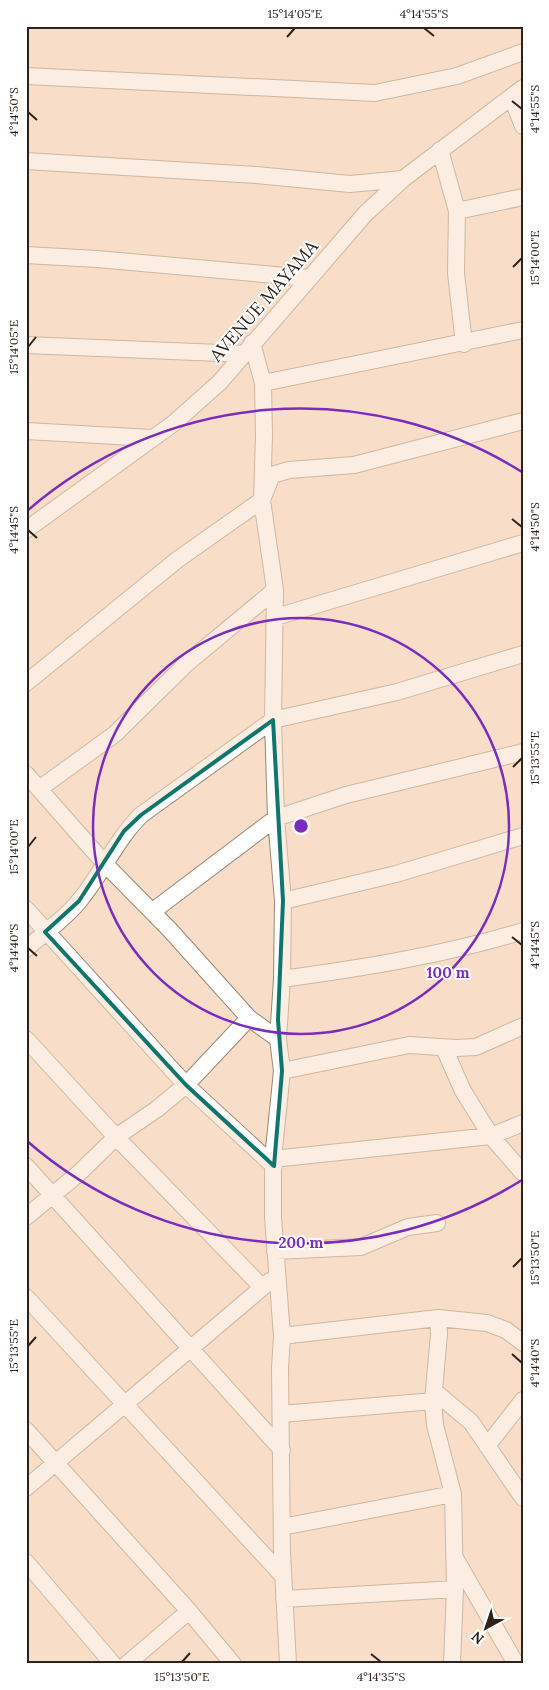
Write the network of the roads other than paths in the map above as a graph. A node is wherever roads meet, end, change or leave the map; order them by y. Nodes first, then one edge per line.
1 (523, 52) edge
2 (26, 76) edge
3 (517, 93) edge
4 (523, 126) edge
5 (440, 150) junction
6 (26, 161) edge
7 (403, 179) junction
8 (523, 197) edge
9 (457, 212) junction
10 (26, 255) edge
11 (308, 278) junction
12 (523, 330) edge
13 (464, 344) junction
14 (26, 345) edge
15 (248, 348) junction
16 (262, 383) junction
17 (523, 421) edge
18 (26, 431) edge
19 (152, 438) junction
20 (262, 500) junction
21 (28, 527) edge
22 (523, 543) edge
23 (275, 590) junction
24 (276, 617) junction
25 (523, 654) edge
26 (26, 683) edge
27 (274, 720) junction
28 (523, 752) edge
29 (26, 774) edge
30 (39, 789) junction
31 (276, 818) junction
32 (523, 836) edge
33 (106, 865) junction
34 (283, 901) junction
35 (26, 909) edge
36 (153, 911) junction
37 (523, 931) edge
38 (45, 932) junction
39 (26, 949) edge
40 (282, 979) junction
41 (249, 1018) junction
42 (523, 1026) edge
43 (26, 1039) edge
44 (278, 1040) junction
45 (444, 1048) junction
46 (282, 1070) junction
47 (186, 1085) junction
48 (523, 1123) edge
49 (491, 1136) junction
50 (116, 1137) junction
51 (274, 1162) junction
52 (26, 1166) edge
53 (523, 1174) edge
54 (52, 1195) junction
55 (26, 1217) edge
56 (437, 1223) dead end
57 (275, 1251) junction
58 (278, 1277) junction
59 (262, 1287) junction
60 (26, 1297) edge
61 (438, 1318) junction
62 (282, 1336) junction
63 (523, 1342) edge
64 (189, 1349) junction
65 (434, 1396) junction
66 (523, 1400) edge
67 (124, 1405) junction
68 (281, 1414) junction
69 (26, 1430) edge
70 (487, 1446) junction
71 (282, 1450) junction
72 (56, 1464) junction
73 (26, 1488) edge
74 (453, 1494) junction
75 (523, 1498) edge
76 (282, 1527) junction
77 (453, 1554) junction
78 (26, 1562) edge
79 (283, 1576) junction
80 (455, 1589) junction
81 (284, 1599) junction
82 (189, 1611) junction
83 (113, 1664) edge
84 (127, 1664) edge
85 (233, 1664) edge
86 (288, 1664) edge
87 (452, 1664) edge
88 (516, 1664) edge

1 - 2 street
3 - 4 street
3 - 5 street, AVENUE MAYAMA
5 - 7 street, AVENUE MAYAMA
5 - 9 street
6 - 7 street
7 - 11 street, AVENUE MAYAMA
8 - 9 street
9 - 13 street
10 - 11 street
11 - 15 street, AVENUE MAYAMA
12 - 13 street
13 - 16 street
14 - 15 street
15 - 16 street
15 - 19 street, AVENUE MAYAMA
16 - 20 street
17 - 20 street
18 - 19 street
19 - 21 street, AVENUE MAYAMA
20 - 23 street
20 - 26 street
22 - 24 street
23 - 24 street
23 - 30 street
24 - 27 street
25 - 27 street
27 - 31 street
27 - 33 street
28 - 31 street
29 - 30 street
30 - 33 street
31 - 34 street
31 - 36 street
32 - 34 street
33 - 36 street
33 - 38 street
34 - 40 street
35 - 38 street
36 - 41 street
37 - 40 street
38 - 39 street
38 - 47 street
40 - 44 street
41 - 44 street
41 - 47 street
42 - 45 street
43 - 50 street
44 - 46 street
45 - 46 street
45 - 49 street
46 - 51 street
47 - 50 street
47 - 51 street
48 - 49 street
49 - 51 street
49 - 53 street
50 - 54 street
50 - 59 street
51 - 57 street
52 - 54 street
54 - 55 street
54 - 64 street
56 - 57 street
57 - 58 street
58 - 59 street
58 - 62 street
59 - 64 street
60 - 67 street
61 - 62 street
61 - 63 street
61 - 65 street
62 - 68 street
64 - 67 street
64 - 71 street
65 - 68 street
65 - 70 street
65 - 74 street
66 - 70 street
67 - 72 street
67 - 79 street
68 - 71 street
69 - 72 street
70 - 75 street
71 - 76 street
72 - 73 street
72 - 82 street
74 - 76 street
74 - 77 street
76 - 79 street
77 - 80 street
77 - 88 street
78 - 83 street
79 - 81 street
80 - 81 street
80 - 87 street
81 - 86 street
82 - 84 street
82 - 85 street

